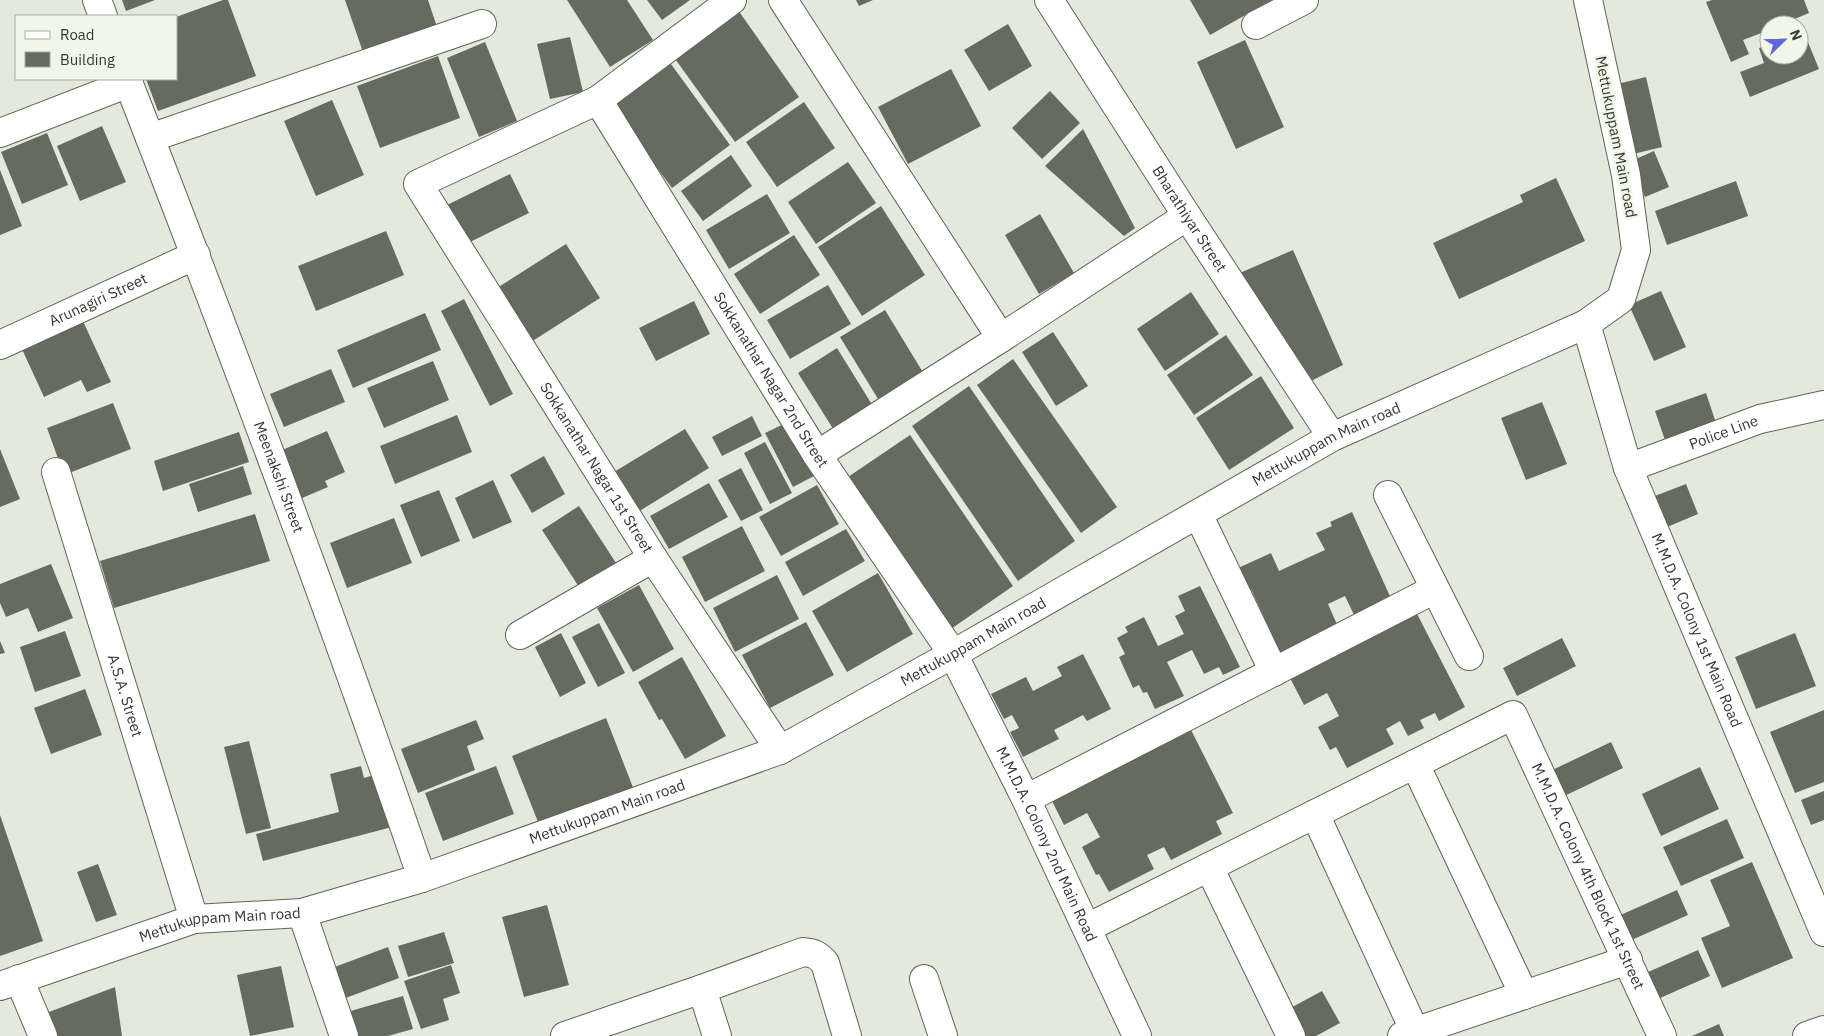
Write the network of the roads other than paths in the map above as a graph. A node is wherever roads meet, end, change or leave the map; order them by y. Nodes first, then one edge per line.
1 (97, 0) edge
2 (732, 0) edge
3 (783, 0) edge
4 (1049, 0) edge
5 (1304, 0) edge
6 (1588, 0) edge
7 (103, 15) edge
8 (482, 24) dead end
9 (1256, 25) dead end
10 (128, 81) edge
11 (598, 100) junction
12 (0, 133) edge
13 (150, 138) junction
14 (1187, 216) junction
15 (196, 256) junction
16 (1586, 324) junction
17 (1001, 338) junction
18 (0, 344) edge
19 (1824, 405) edge
20 (1332, 437) junction
21 (817, 455) junction
22 (1628, 468) junction
23 (56, 472) dead end
24 (1388, 495) dead end
25 (1198, 514) junction
26 (653, 558) junction
27 (1434, 589) junction
28 (520, 635) dead end
29 (953, 654) junction
30 (1469, 656) dead end
31 (1274, 672) junction
32 (780, 750) junction
33 (1415, 764) junction
34 (1026, 799) junction
35 (1314, 814) junction
36 (1209, 867) junction
37 (422, 878) junction
38 (302, 913) junction
39 (194, 919) junction
40 (1087, 928) junction
41 (1824, 932) edge
42 (1628, 960) junction
43 (924, 979) dead end
44 (10, 982) edge
45 (702, 989) junction
46 (1524, 995) junction
47 (599, 1030) edge
48 (1824, 1030) edge
49 (1408, 1034) edge
50 (43, 1036) edge
51 (344, 1036) edge
52 (565, 1036) edge
53 (717, 1036) edge
54 (847, 1036) edge
55 (943, 1036) edge
56 (1137, 1036) edge
57 (1291, 1036) edge
58 (1662, 1036) edge
59 (1807, 1036) edge

1 - 7 street
2 - 11 street
3 - 17 street
4 - 14 street, Bharathiyar Street
5 - 9 street
6 - 16 street, Mettukuppam Main road
8 - 13 street
10 - 12 street
10 - 13 street, Meenakshi Street
11 - 21 street, Sokkanathar Nagar 2nd Street
11 - 26 street, Sokkanathar Nagar 1st Street
13 - 15 street, Meenakshi Street
14 - 17 street
14 - 20 street, Bharathiyar Street
15 - 18 street, Arunagiri Street
15 - 37 street, Meenakshi Street
16 - 20 street, Mettukuppam Main road
16 - 22 street, M.M.D.A. Colony 1st Main Road
17 - 21 street
19 - 22 street, Police Line
20 - 25 street, Mettukuppam Main road
21 - 29 street, Sokkanathar Nagar 2nd Street
22 - 41 street, M.M.D.A. Colony 1st Main Road
23 - 39 street, A.S.A. Street
24 - 27 street
25 - 29 street, Mettukuppam Main road
25 - 31 street
26 - 28 street
26 - 32 street, Sokkanathar Nagar 1st Street
27 - 30 street
27 - 31 street
29 - 32 street, Mettukuppam Main road
29 - 34 street, M.M.D.A. Colony 2nd Main Road
31 - 34 street
32 - 37 street, Mettukuppam Main road
33 - 35 street
33 - 42 street, M.M.D.A. Colony 4th Block 1st Street
33 - 46 street
34 - 40 street, M.M.D.A. Colony 2nd Main Road
35 - 36 street
35 - 49 street
36 - 40 street
36 - 57 street
37 - 38 street, Mettukuppam Main road
38 - 39 street, Mettukuppam Main road
38 - 51 street
39 - 44 street, Mettukuppam Main road
40 - 56 street, M.M.D.A. Colony 2nd Main Road
42 - 46 street
42 - 58 street, M.M.D.A. Colony 4th Block 1st Street
43 - 55 street
44 - 50 street
45 - 47 street
45 - 53 street
45 - 54 street
46 - 49 street
47 - 52 street
48 - 59 street

